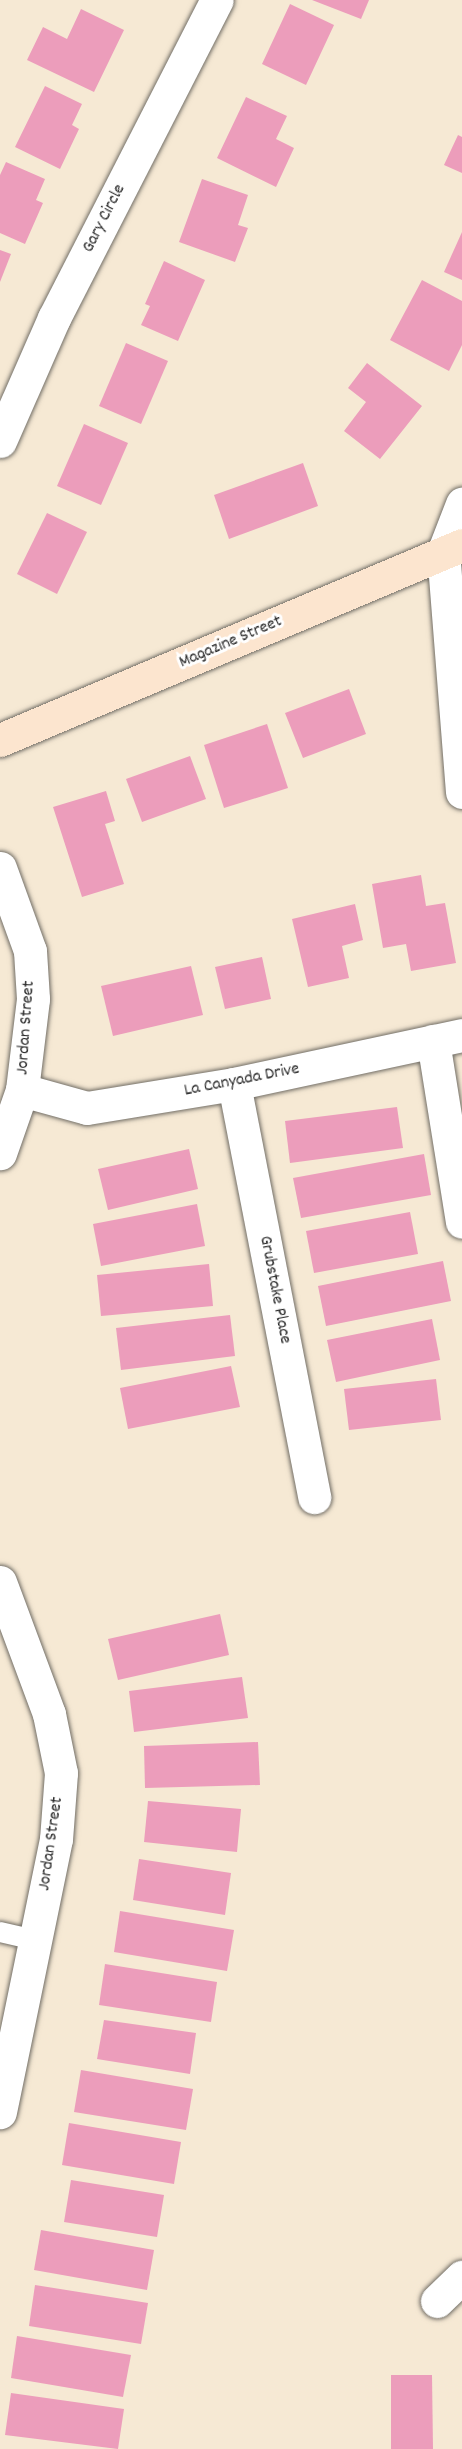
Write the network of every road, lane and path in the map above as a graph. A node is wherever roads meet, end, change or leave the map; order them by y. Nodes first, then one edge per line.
1 (217, 0) edge
2 (0, 441) edge
3 (462, 504) edge
4 (452, 549) edge
5 (0, 740) edge
6 (462, 792) edge
7 (0, 868) edge
8 (448, 1038) edge
9 (234, 1084) junction
10 (22, 1090) junction
11 (0, 1153) edge
12 (462, 1222) edge
13 (314, 1497) dead end
14 (0, 1582) edge
15 (0, 1932) edge
16 (36, 1940) junction
17 (0, 2112) edge
18 (462, 2277) edge
19 (437, 2301) dead end

1 - 2 street, Gary Circle
3 - 4 street
4 - 5 street, Magazine Street
4 - 6 street
7 - 10 street, Jordan Street
8 - 9 street, La Canyada Drive
8 - 12 street
9 - 10 street, La Canyada Drive
9 - 13 street, Grubstake Place
10 - 11 street, Jordan Street
14 - 16 street, Jordan Street
15 - 16 lane
16 - 17 street, Jordan Street
18 - 19 street

